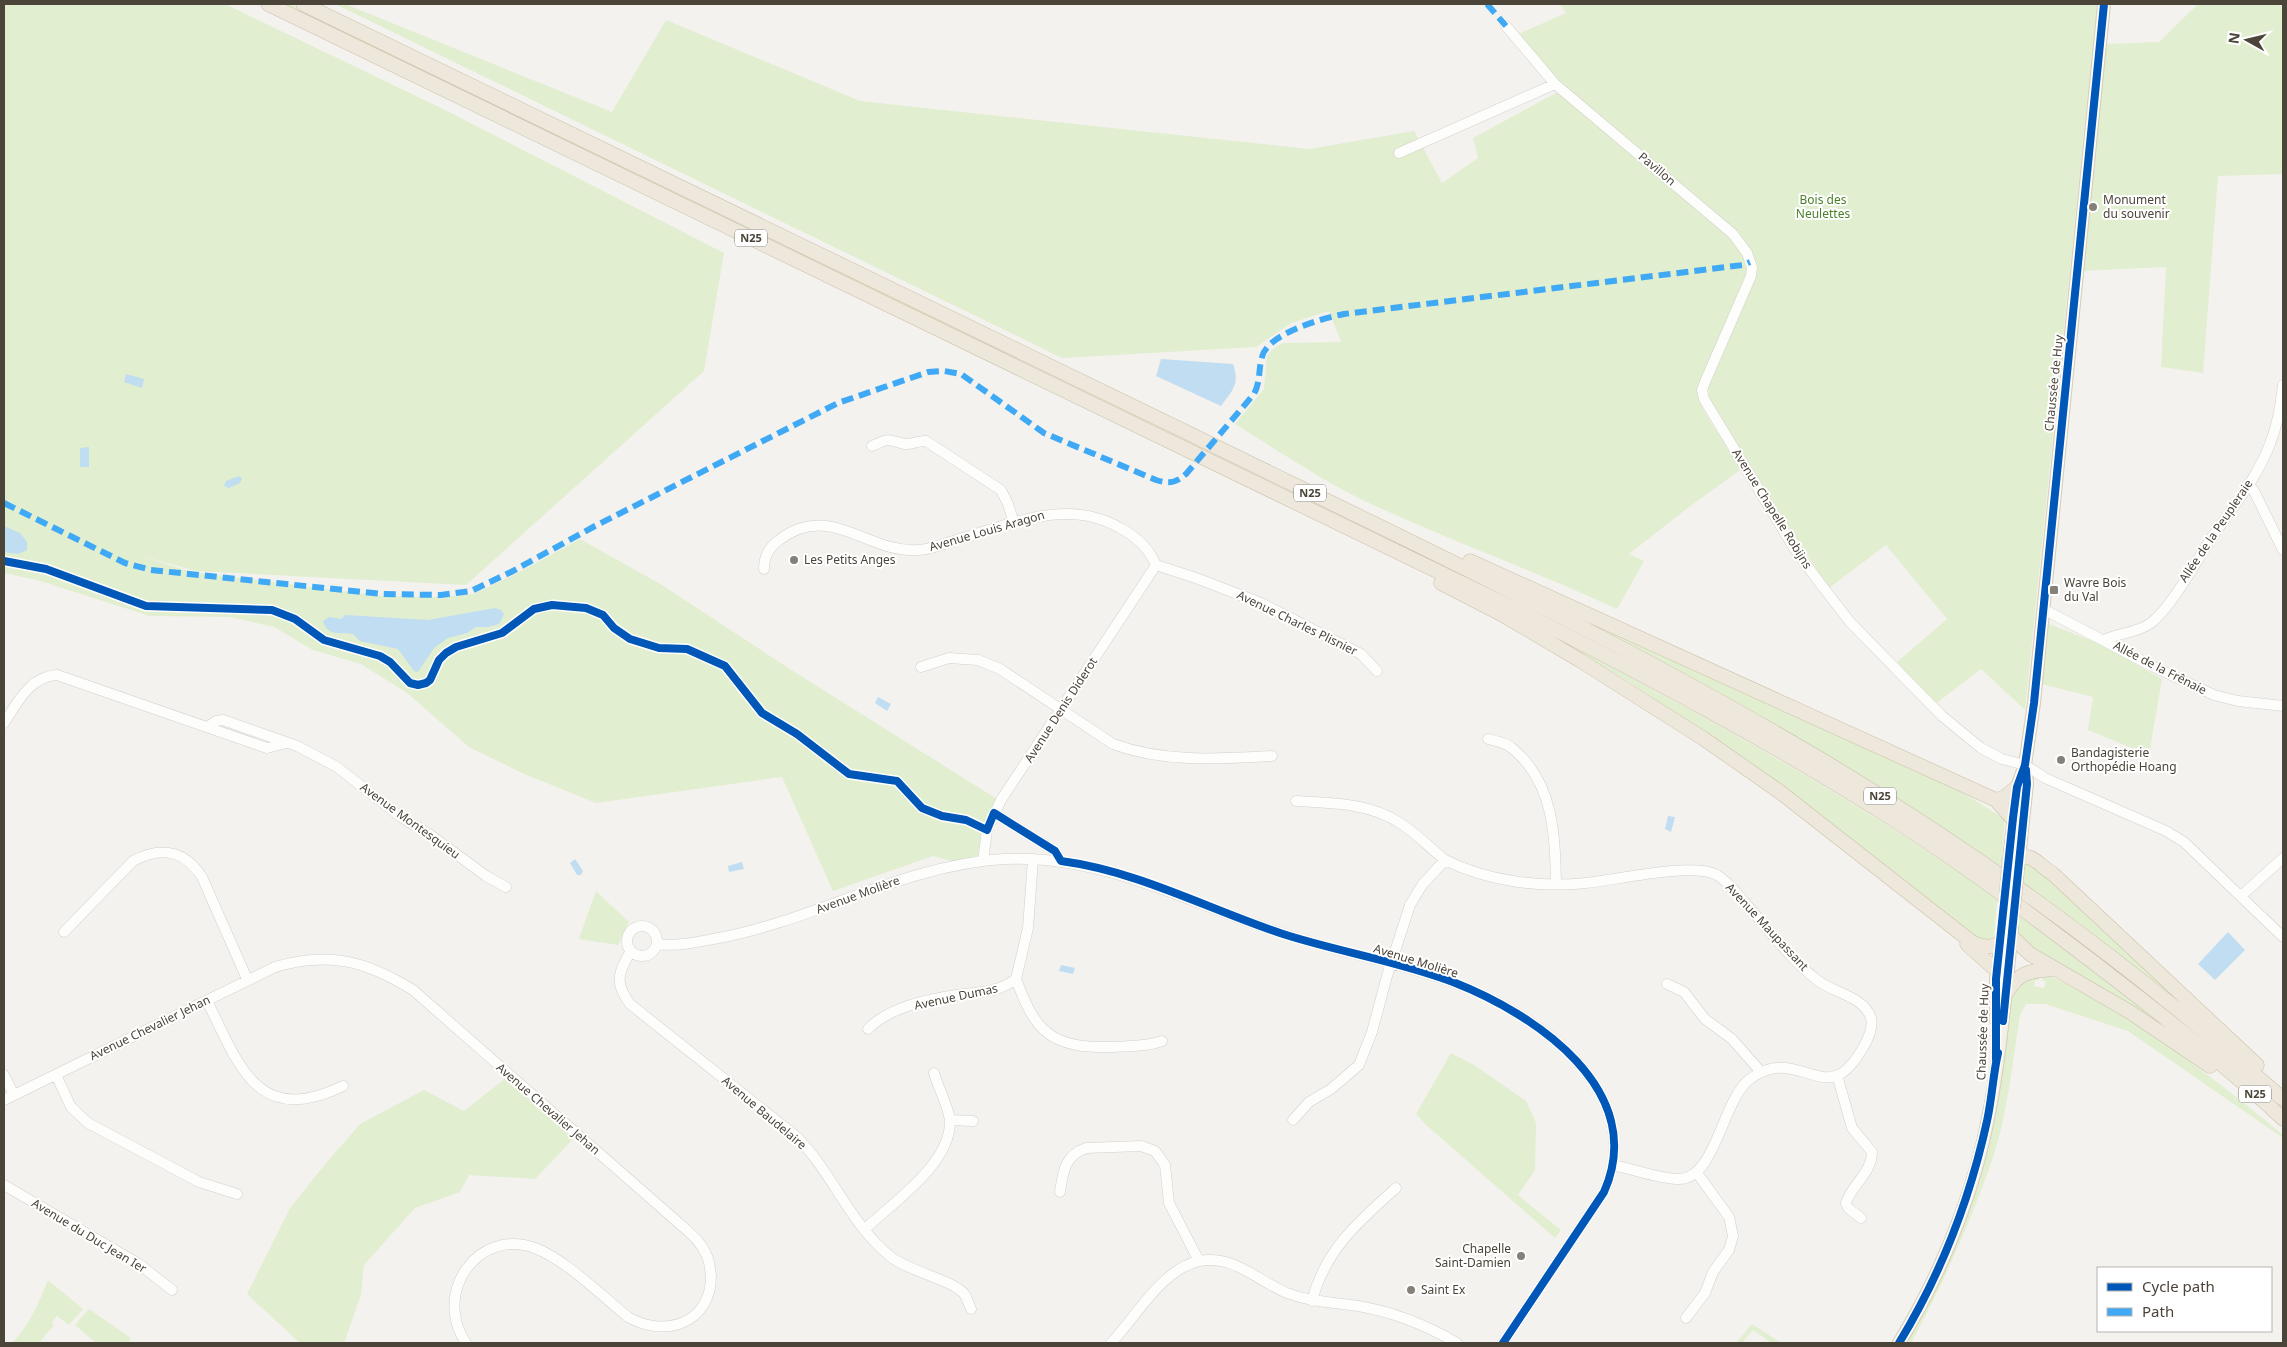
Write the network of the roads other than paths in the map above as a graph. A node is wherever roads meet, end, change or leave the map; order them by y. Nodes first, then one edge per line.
1 (268, 4) edge
2 (303, 4) edge
3 (2104, 4) edge
4 (1506, 26) dead end
5 (1555, 84) junction
6 (1399, 153) dead end
7 (1750, 262) joint
8 (2283, 385) edge
9 (872, 446) dead end
10 (2248, 484) junction
11 (1014, 523) junction
12 (2283, 550) edge
13 (1436, 554) junction
14 (1422, 564) junction
15 (1156, 565) junction
16 (764, 569) dead end
17 (2043, 609) junction
18 (2104, 640) junction
19 (921, 667) dead end
20 (1377, 671) dead end
21 (2283, 706) edge
22 (1061, 710) junction
23 (4, 723) edge
24 (1488, 739) dead end
25 (1272, 756) dead end
26 (2025, 765) junction
27 (2017, 788) junction
28 (1996, 800) junction
29 (1296, 801) dead end
30 (994, 813) junction
31 (2013, 818) junction
32 (2283, 858) edge
33 (1033, 859) junction
34 (1445, 860) junction
35 (983, 861) junction
36 (1061, 862) junction
37 (2015, 863) junction
38 (1556, 884) junction
39 (506, 887) dead end
40 (2241, 896) junction
41 (1949, 925) junction
42 (64, 932) dead end
43 (2283, 937) edge
44 (2006, 940) junction
45 (657, 944) junction
46 (631, 951) junction
47 (1391, 964) junction
48 (2052, 969) junction
49 (1997, 971) junction
50 (247, 979) junction
51 (1016, 979) junction
52 (1667, 984) dead end
53 (2006, 994) junction
54 (207, 1001) junction
55 (868, 1029) dead end
56 (1162, 1041) dead end
57 (1996, 1060) junction
58 (2226, 1068) junction
59 (1761, 1072) junction
60 (934, 1074) dead end
61 (4, 1075) edge
62 (56, 1075) junction
63 (1837, 1075) junction
64 (342, 1086) dead end
65 (2283, 1089) edge
66 (9, 1098) edge
67 (2283, 1099) edge
68 (2283, 1119) edge
69 (950, 1120) junction
70 (1294, 1120) dead end
71 (973, 1121) dead end
72 (1613, 1165) junction
73 (1697, 1173) junction
74 (4, 1185) edge
75 (1396, 1188) dead end
76 (1060, 1192) dead end
77 (237, 1194) dead end
78 (1861, 1218) dead end
79 (864, 1230) junction
80 (1199, 1261) junction
81 (172, 1290) dead end
82 (1312, 1301) junction
83 (971, 1309) dead end
84 (1686, 1318) dead end
85 (466, 1343) edge
86 (1112, 1343) edge
87 (1457, 1343) edge
88 (1503, 1343) edge
89 (1899, 1343) edge

1 - 14 highway, N25
2 - 13 highway, N25
3 - 17 main road, Chaussée de Huy
4 - 5 street, Pavillon
5 - 6 street
5 - 7 street, Pavillon
7 - 26 street, Avenue Chapelle Robijns
8 - 10 street, Allée de la Peupleraie
9 - 11 street
10 - 12 street
10 - 18 street, Allée de la Peupleraie
11 - 15 street, Avenue Louis Aragon
11 - 16 street, Avenue Louis Aragon
13 - 28 highway
13 - 67 highway, N25
14 - 41 highway
14 - 58 highway, N25
15 - 20 street, Avenue Charles Plisnier
15 - 22 street, Avenue Denis Diderot
17 - 18 street, Allée de la Frênaie
17 - 26 main road, Chaussée de Huy
18 - 21 street, Allée de la Frênaie
19 - 22 street
22 - 25 street
22 - 30 street, Avenue Denis Diderot
23 - 39 street, Avenue Montesquieu
24 - 38 street
26 - 27 main road, Chaussée de Huy
26 - 37 main road, Chaussée de Huy
26 - 40 street, Avenue Chapelle Robijns
27 - 28 highway
27 - 31 main road, Chaussée de Huy
28 - 31 highway
29 - 34 street, Avenue Maupassant
30 - 35 street, Avenue Denis Diderot
30 - 36 street
31 - 37 highway
32 - 40 street
33 - 35 street, Avenue Molière
33 - 36 street, Avenue Molière
33 - 51 street
34 - 38 street, Avenue Maupassant
34 - 47 street
35 - 45 street, Avenue Molière
36 - 47 street, Avenue Molière
37 - 44 highway, bridge
37 - 65 highway
38 - 63 street, Avenue Maupassant
40 - 43 street, Avenue Chapelle Robijns
41 - 44 highway
41 - 49 highway
42 - 50 street
44 - 48 highway
44 - 49 main road, Chaussée de Huy
44 - 53 main road, Chaussée de Huy
45 - 46 street
45 - 46 street
46 - 79 street, Avenue Baudelaire
47 - 70 street
47 - 72 street, Avenue Molière
48 - 53 highway
48 - 58 highway
49 - 57 main road, Chaussée de Huy
50 - 54 street, Avenue Chevalier Jehan
50 - 85 street, Avenue Chevalier Jehan
51 - 55 street, Avenue Dumas
51 - 56 street
52 - 59 street
53 - 57 main road, Chaussée de Huy
54 - 62 street, Avenue Chevalier Jehan
54 - 64 street
57 - 89 main road, Chaussée de Huy
58 - 68 highway, N25
59 - 63 street
59 - 73 street
60 - 69 street
61 - 66 street
62 - 66 street, Avenue Chevalier Jehan
62 - 77 street
63 - 78 street
69 - 71 street
69 - 79 street
72 - 73 street
72 - 88 street, Avenue Molière
73 - 84 street
74 - 81 street, Avenue du Duc Jean Ier
75 - 82 street
76 - 80 street
79 - 83 street, Avenue Baudelaire
80 - 82 street
80 - 86 street
82 - 87 street

